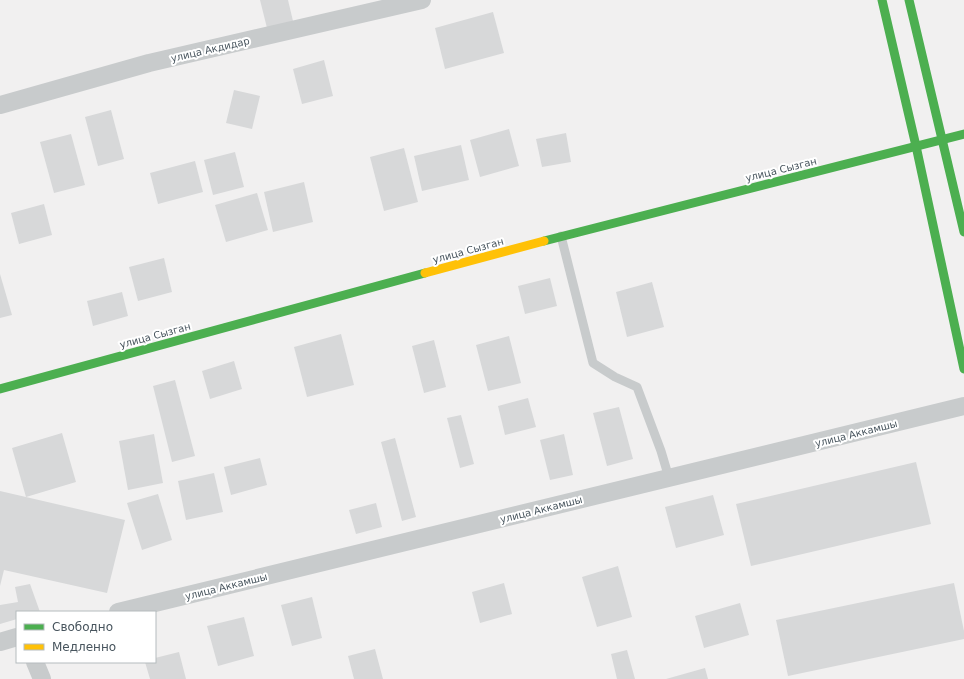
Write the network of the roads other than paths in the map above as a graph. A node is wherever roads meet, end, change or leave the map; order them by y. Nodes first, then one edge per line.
1 (422, 0) edge
2 (882, 0) edge
3 (920, 0) edge
4 (910, 4) edge
5 (0, 105) edge
6 (964, 134) edge
7 (943, 139) junction
8 (916, 146) junction
9 (964, 232) edge
10 (561, 236) junction
11 (964, 369) edge
12 (0, 389) edge
13 (964, 406) edge
14 (669, 478) junction
15 (122, 611) edge
16 (16, 637) edge
17 (0, 642) edge
18 (35, 663) edge
19 (42, 679) edge

1 - 5 street, улица Акдидар
2 - 8 street
3 - 4 lane
4 - 7 street
6 - 7 street, улица Сызган
7 - 8 street, улица Сызган
7 - 9 street
8 - 10 street, улица Сызган
8 - 11 street
10 - 12 street, улица Сызган
10 - 14 lane
13 - 14 street, улица Аккамшы
14 - 15 street, улица Аккамшы
16 - 17 street
18 - 19 street

